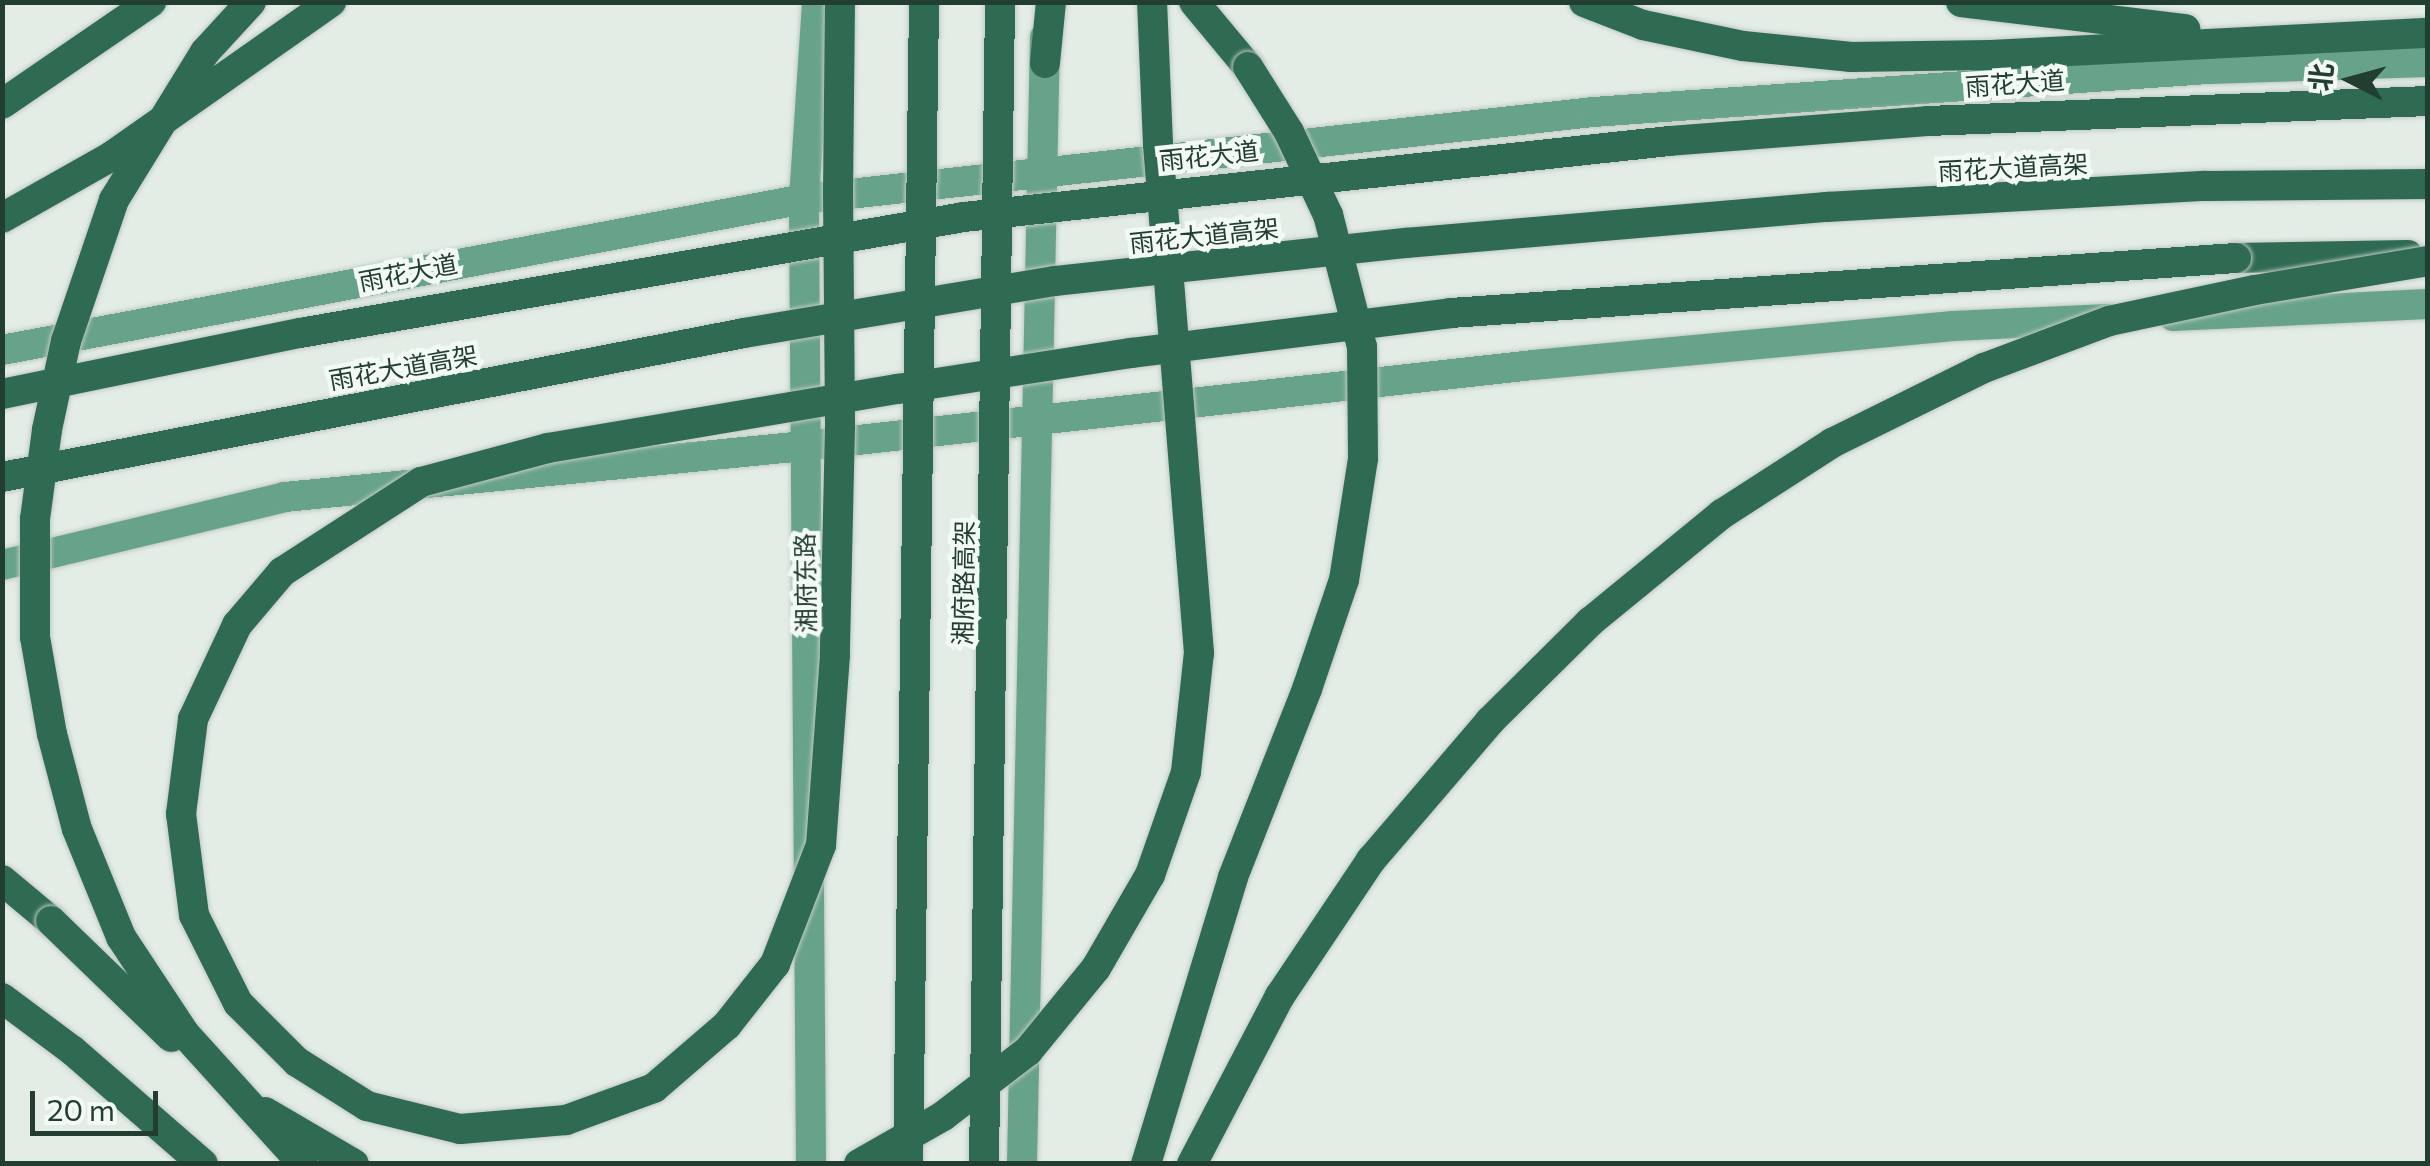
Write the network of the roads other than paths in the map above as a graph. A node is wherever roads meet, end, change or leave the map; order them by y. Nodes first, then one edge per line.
1 (151, 2) edge
2 (250, 2) edge
3 (331, 2) edge
4 (817, 2) edge
5 (840, 2) edge
6 (924, 2) edge
7 (1000, 2) edge
8 (1048, 2) edge
9 (1152, 2) edge
10 (1194, 2) edge
11 (1584, 2) edge
12 (1961, 2) edge
13 (2428, 33) edge
14 (2313, 38) junction
15 (2428, 62) edge
16 (1045, 63) joint
17 (2428, 102) edge
18 (2, 104) edge
19 (1042, 173) junction
20 (2428, 184) edge
21 (804, 199) junction
22 (2, 218) edge
23 (2428, 258) edge
24 (2428, 304) edge
25 (2, 350) edge
26 (2, 394) edge
27 (1039, 420) junction
28 (804, 446) junction
29 (2, 476) edge
30 (2, 565) edge
31 (2, 880) edge
32 (2, 998) edge
33 (203, 1164) edge
34 (303, 1164) edge
35 (354, 1164) edge
36 (811, 1164) edge
37 (859, 1164) edge
38 (908, 1164) edge
39 (984, 1164) edge
40 (1022, 1164) edge
41 (1146, 1164) edge
42 (1192, 1164) edge

1 - 18 highway
2 - 34 highway, bridge
3 - 22 highway, bridge
4 - 21 main road, 湘府东路
5 - 23 highway, bridge
6 - 38 highway, 湘府路高架, bridge
7 - 39 highway, 湘府路高架, bridge
8 - 16 highway
9 - 37 highway, bridge
10 - 41 highway, bridge
11 - 14 highway
12 - 14 highway
13 - 14 highway
15 - 19 main road, 雨花大道
16 - 19 main road
17 - 26 highway, 雨花大道高架, bridge
19 - 21 main road, 雨花大道
19 - 27 main road
20 - 29 highway, 雨花大道高架, bridge
21 - 25 main road, 雨花大道
21 - 28 main road, 湘府东路
23 - 42 highway, bridge
24 - 27 main road
27 - 28 main road
27 - 40 main road
28 - 30 main road
28 - 36 main road, 湘府东路
31 - 35 highway, bridge
32 - 33 highway

